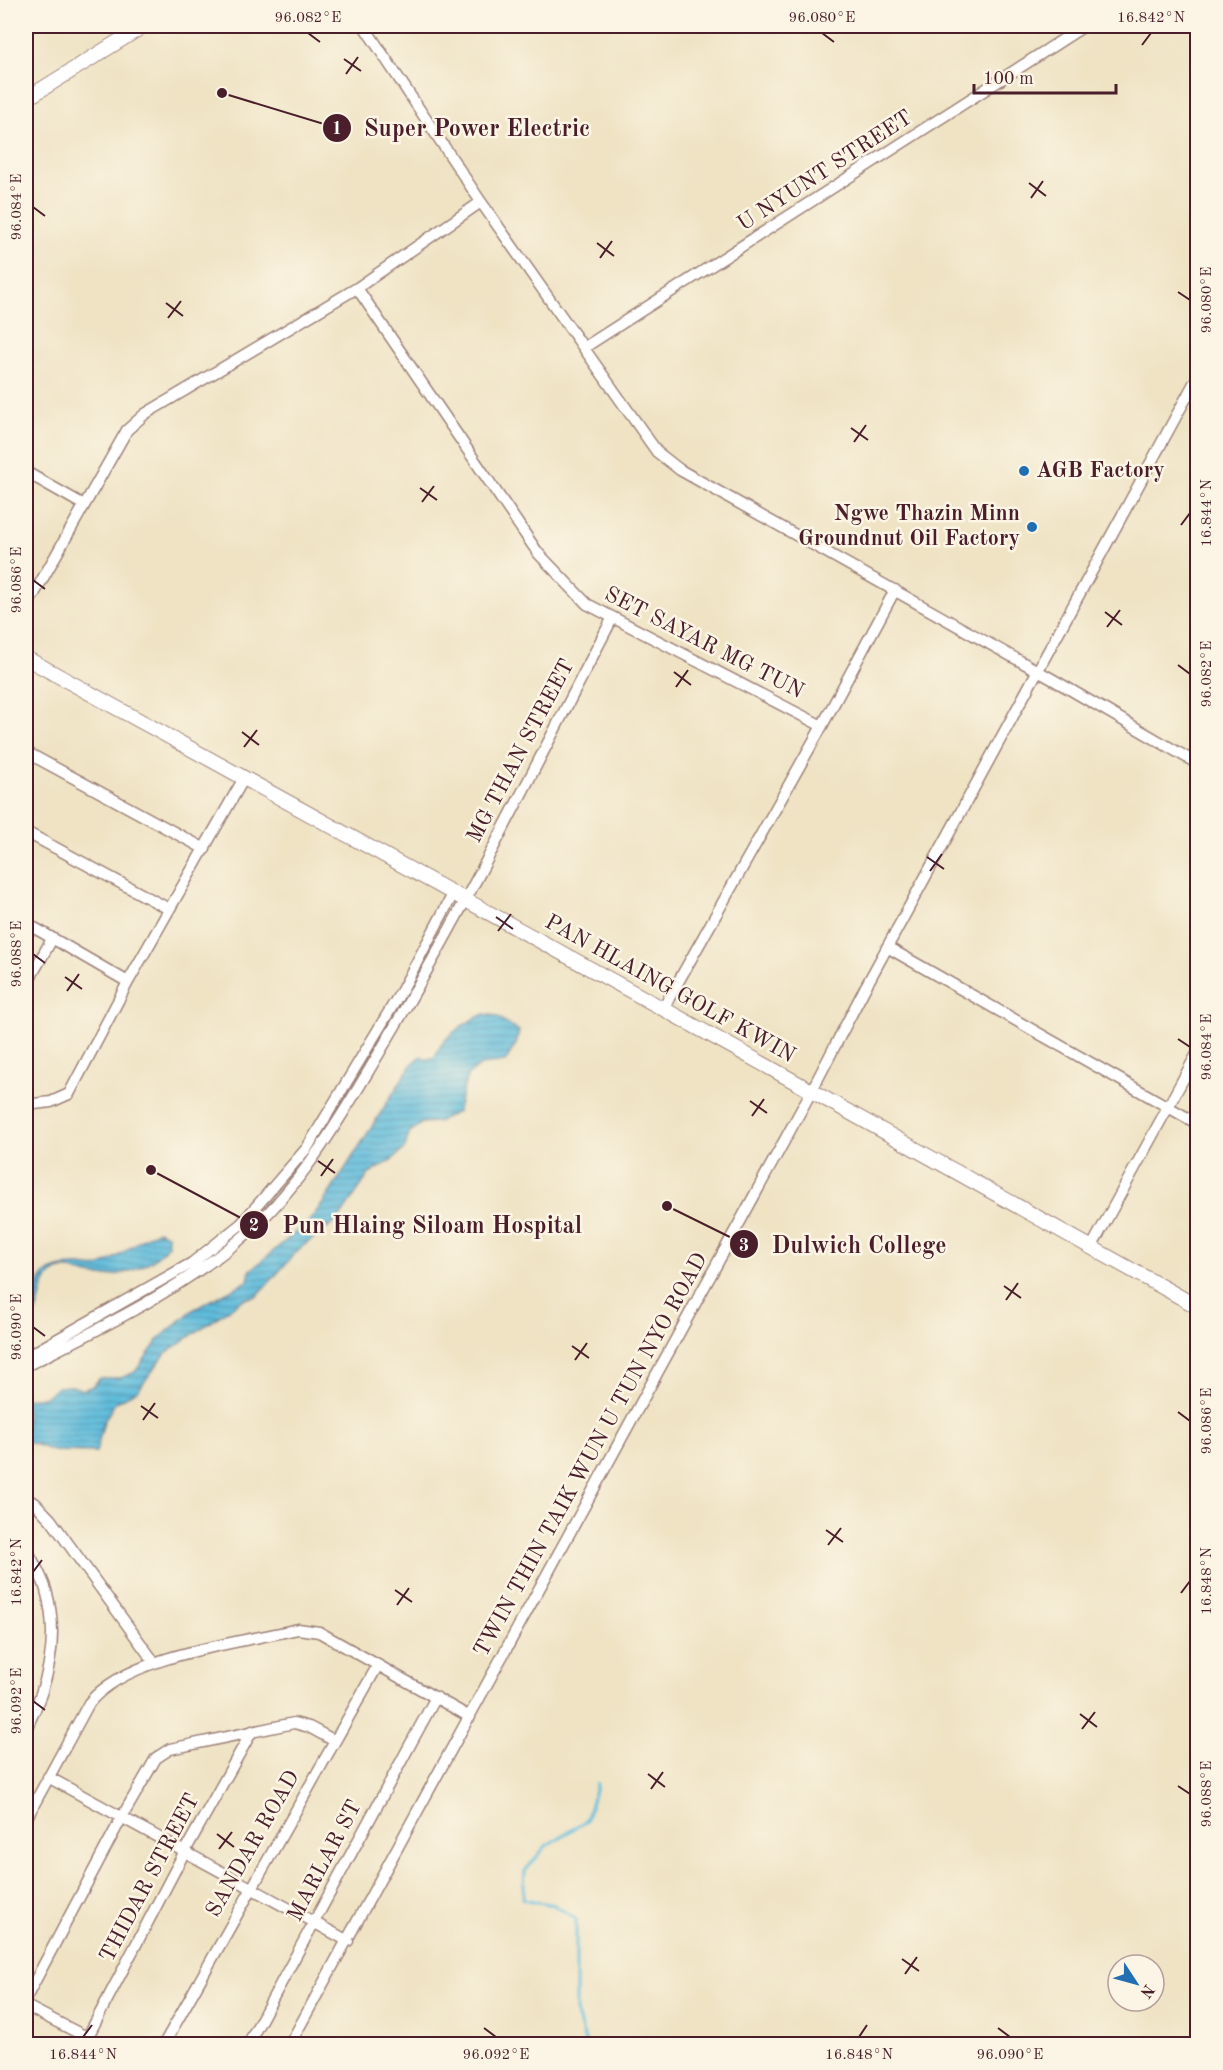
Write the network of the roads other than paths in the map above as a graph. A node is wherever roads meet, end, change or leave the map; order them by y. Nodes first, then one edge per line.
1 (143, 26) edge
2 (364, 26) edge
3 (1084, 26) edge
4 (26, 99) edge
5 (481, 202) junction
6 (357, 288) junction
7 (585, 347) junction
8 (1197, 376) edge
9 (26, 472) edge
10 (84, 505) junction
11 (895, 590) junction
12 (26, 608) edge
13 (612, 619) junction
14 (26, 658) edge
15 (1038, 671) junction
16 (822, 726) junction
17 (26, 752) edge
18 (1197, 764) edge
19 (244, 778) junction
20 (26, 832) edge
21 (205, 849) junction
22 (459, 897) junction
23 (169, 909) junction
24 (26, 923) edge
25 (52, 939) junction
26 (887, 947) junction
27 (128, 982) junction
28 (26, 985) edge
29 (664, 1007) junction
30 (1197, 1052) edge
31 (812, 1092) junction
32 (26, 1105) edge
33 (1167, 1107) junction
34 (1197, 1124) edge
35 (1091, 1248) junction
36 (1197, 1308) edge
37 (26, 1357) edge
38 (26, 1366) edge
39 (26, 1500) edge
40 (26, 1547) edge
41 (154, 1662) junction
42 (378, 1665) junction
43 (436, 1696) junction
44 (470, 1717) junction
45 (26, 1730) edge
46 (252, 1731) junction
47 (335, 1741) junction
48 (48, 1777) junction
49 (122, 1817) junction
50 (26, 1819) edge
51 (184, 1851) junction
52 (250, 1887) junction
53 (314, 1922) junction
54 (348, 1941) junction
55 (26, 1998) edge
56 (26, 2006) edge
57 (86, 2041) edge
58 (100, 2044) edge
59 (164, 2044) edge
60 (248, 2044) edge
61 (290, 2044) edge

1 - 4 street
2 - 5 street
3 - 7 street, U NYUNT STREET
5 - 6 street
5 - 7 street
6 - 10 street
6 - 13 street, SET SAYAR MG TUN
7 - 11 street
8 - 15 street, TWIN THIN TAIK WUN U TUN NYO ROAD
9 - 10 street
10 - 12 street
11 - 15 street
11 - 16 street, SET SAYAR MG TUN
13 - 16 street, SET SAYAR MG TUN
13 - 22 street, MG THAN STREET
14 - 19 street, PAN HLAING GOLF KWIN
15 - 18 street
15 - 26 street, TWIN THIN TAIK WUN U TUN NYO ROAD
16 - 29 street
17 - 21 street
19 - 21 street
19 - 22 street, PAN HLAING GOLF KWIN
20 - 23 street
21 - 23 street
22 - 29 street, PAN HLAING GOLF KWIN
22 - 37 street
22 - 38 street
23 - 27 street
24 - 25 street
25 - 27 street
25 - 28 street
26 - 31 street, TWIN THIN TAIK WUN U TUN NYO ROAD
26 - 33 street
27 - 32 street
29 - 31 street, PAN HLAING GOLF KWIN
30 - 33 street
31 - 35 street, PAN HLAING GOLF KWIN
31 - 44 street, TWIN THIN TAIK WUN U TUN NYO ROAD
33 - 34 street
33 - 35 street
35 - 36 street, PAN HLAING GOLF KWIN
39 - 41 street
40 - 45 street
41 - 42 street
41 - 48 street
42 - 43 street
42 - 47 street, SANDAR ROAD
43 - 44 street
43 - 53 street, MARLAR ST
44 - 54 street, TWIN THIN TAIK WUN U TUN NYO ROAD
46 - 47 street
46 - 49 street
46 - 51 street, THIDAR STREET
47 - 52 street, SANDAR ROAD
48 - 49 street
48 - 50 street
49 - 51 street
49 - 55 street
51 - 52 street
51 - 57 street, THIDAR STREET
52 - 53 street
52 - 59 street, SANDAR ROAD
53 - 54 street
53 - 60 street, MARLAR ST
54 - 61 street, TWIN THIN TAIK WUN U TUN NYO ROAD
56 - 57 street
57 - 58 street

